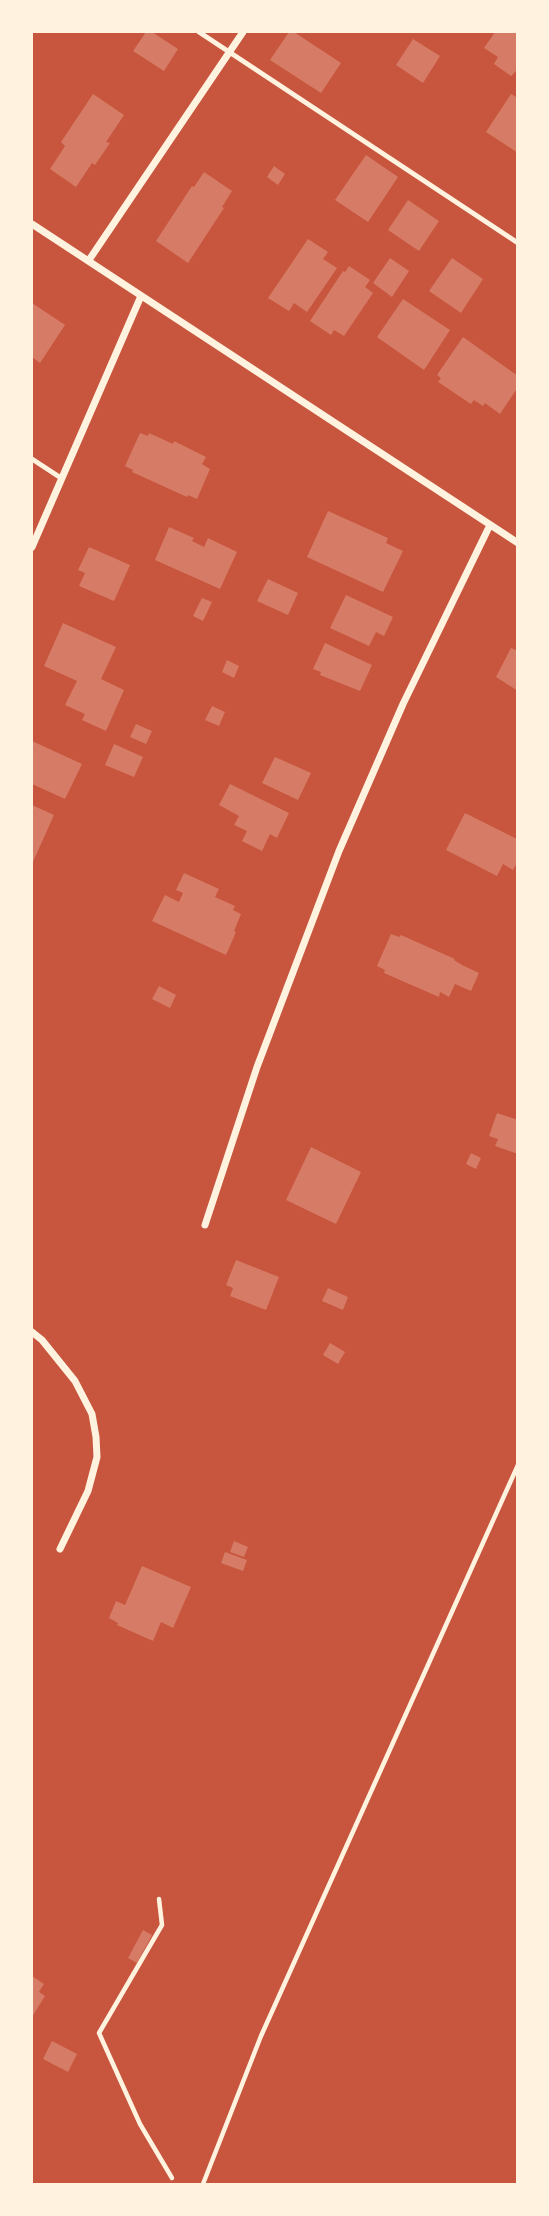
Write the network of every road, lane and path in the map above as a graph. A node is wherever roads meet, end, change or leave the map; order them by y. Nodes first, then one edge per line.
1 (199, 32) edge
2 (243, 32) edge
3 (230, 51) junction
4 (32, 224) edge
5 (517, 243) edge
6 (89, 260) junction
7 (141, 296) junction
8 (32, 459) edge
9 (61, 478) junction
10 (490, 525) junction
11 (517, 543) edge
12 (32, 547) edge
13 (205, 1225) dead end
14 (32, 1332) edge
15 (517, 1465) edge
16 (60, 1549) dead end
17 (159, 1899) dead end
18 (172, 2178) dead end
19 (203, 2185) edge

1 - 3 lane
2 - 3 street
3 - 5 lane
3 - 6 street
4 - 6 street
6 - 7 street
7 - 9 street
7 - 10 street
8 - 9 lane
9 - 12 street
10 - 11 street
10 - 13 street
14 - 16 street
15 - 19 path
17 - 18 path

